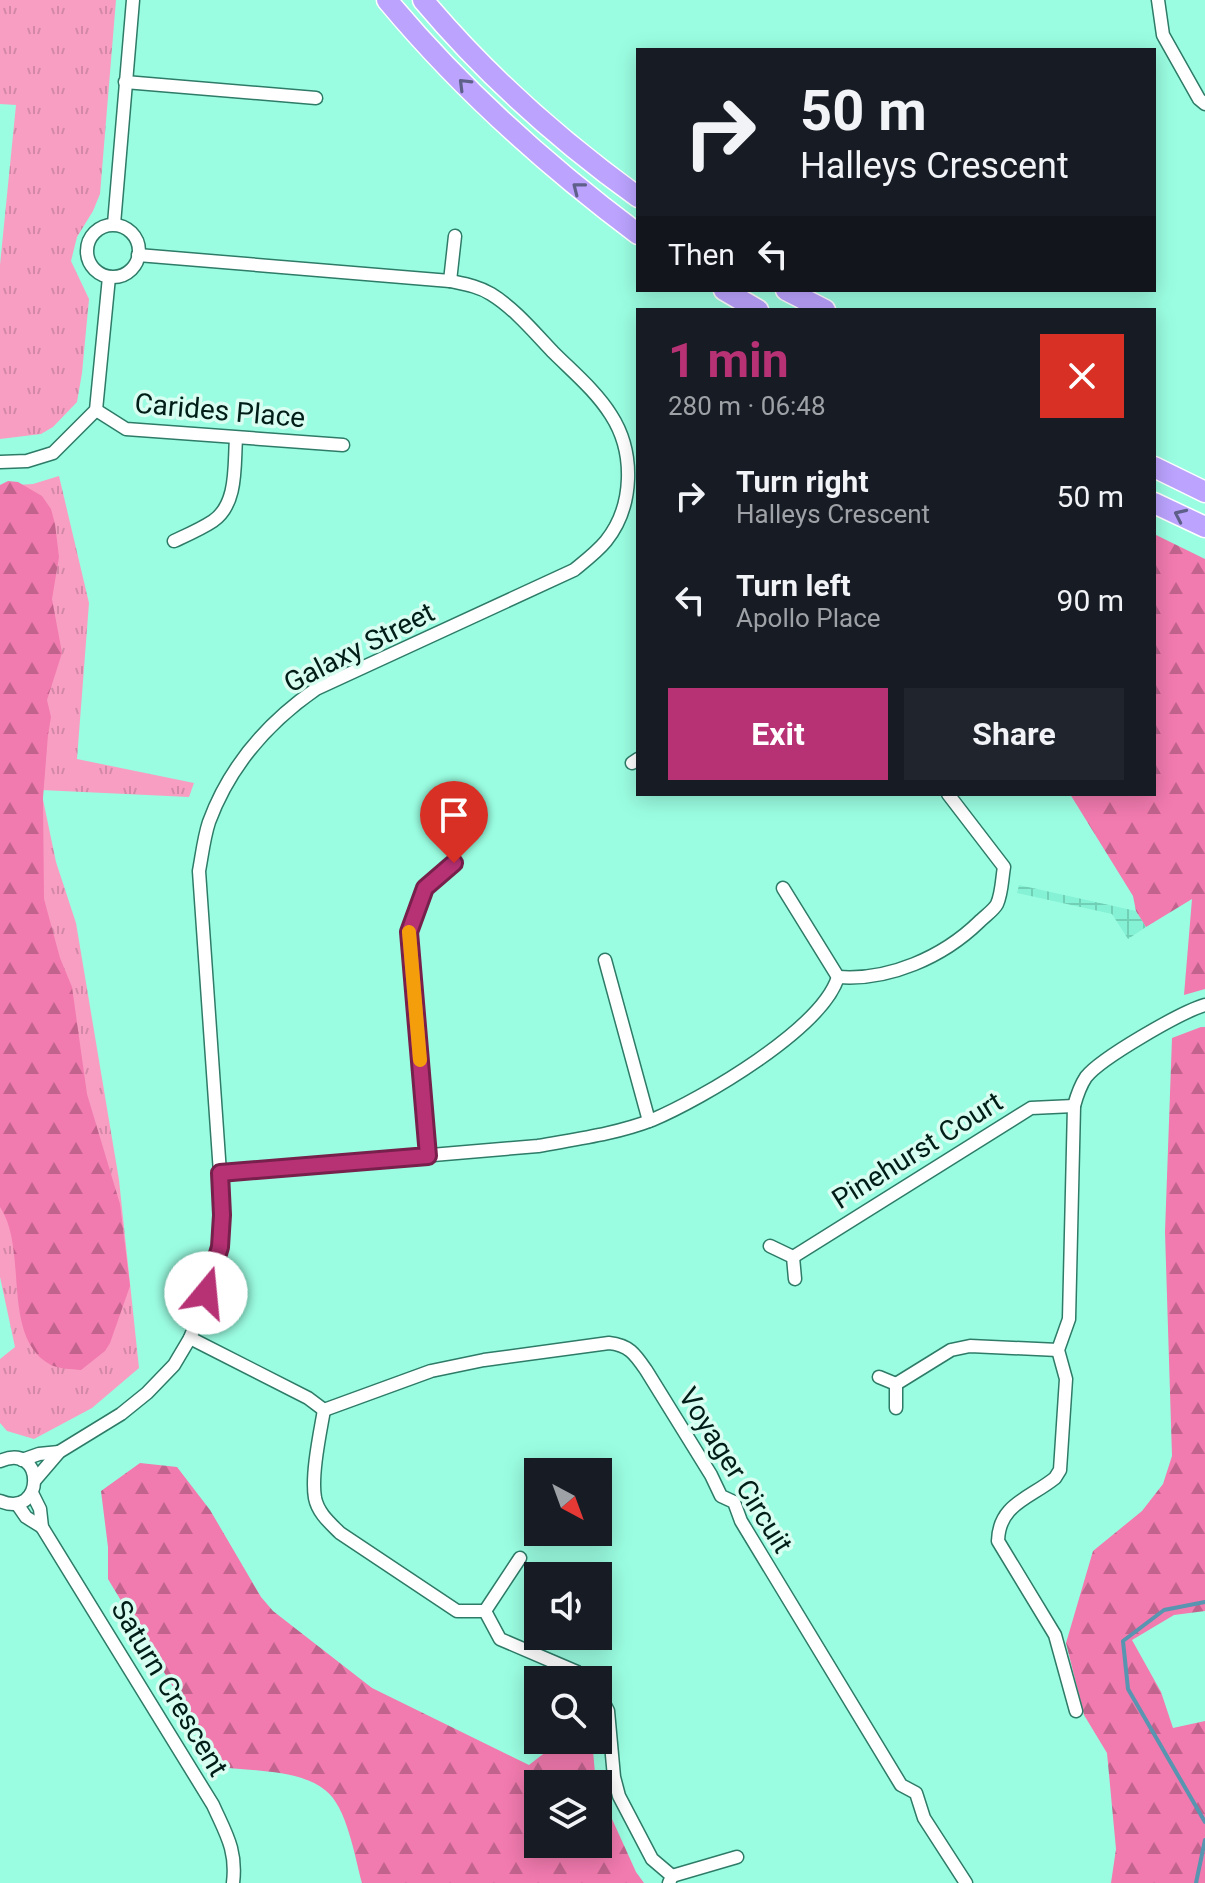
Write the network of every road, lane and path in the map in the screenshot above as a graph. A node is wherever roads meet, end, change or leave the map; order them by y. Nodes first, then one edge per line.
1 (133, 0) edge
2 (387, 0) edge
3 (423, 0) edge
4 (1158, 0) edge
5 (125, 82) junction
6 (316, 98) dead end
7 (1205, 104) edge
8 (636, 196) edge
9 (114, 224) junction
10 (636, 232) edge
11 (455, 236) dead end
12 (138, 255) junction
13 (109, 277) junction
14 (450, 281) junction
15 (727, 292) edge
16 (790, 292) edge
17 (755, 308) edge
18 (821, 308) edge
19 (96, 410) junction
20 (236, 439) junction
21 (343, 445) dead end
22 (632, 456) edge
23 (0, 462) edge
24 (1156, 468) edge
25 (1203, 488) edge
26 (1156, 504) edge
27 (1205, 527) edge
28 (174, 541) dead end
29 (950, 796) edge
30 (454, 863) dead end
31 (783, 888) dead end
32 (605, 960) dead end
33 (838, 977) junction
34 (1205, 1005) edge
35 (1074, 1106) junction
36 (649, 1121) junction
37 (428, 1156) junction
38 (220, 1173) junction
39 (770, 1246) dead end
40 (793, 1257) junction
41 (795, 1279) dead end
42 (190, 1338) junction
43 (1058, 1350) junction
44 (879, 1377) dead end
45 (896, 1384) junction
46 (896, 1408) dead end
47 (324, 1410) junction
48 (0, 1447) edge
49 (59, 1452) junction
50 (10, 1459) edge
51 (34, 1487) junction
52 (0, 1501) edge
53 (17, 1504) junction
54 (42, 1527) junction
55 (520, 1558) dead end
56 (485, 1611) junction
57 (563, 1666) edge
58 (1076, 1711) dead end
59 (612, 1754) edge
60 (737, 1857) dead end
61 (670, 1880) edge
62 (233, 1883) edge
63 (966, 1883) edge

1 - 5 street
10 -> 2 highway
3 - 8 highway
4 - 7 street
5 - 6 street
5 - 9 street
9 - 12 street
9 - 13 street
11 - 14 street
12 - 13 street
12 - 14 street, Galaxy Street
13 - 19 street
14 - 22 street, Galaxy Street
15 - 17 highway
16 - 18 highway
19 - 20 street, Carides Place
19 - 23 street
20 - 21 street, Carides Place
20 - 28 street
22 - 38 street, Galaxy Street
24 - 25 highway
27 -> 26 highway
29 - 33 street
30 - 37 street
31 - 33 street
32 - 36 street
33 - 36 street
34 - 35 street
35 - 40 street, Pinehurst Court
35 - 43 street
36 - 37 street
37 - 38 street
38 - 42 street, Galaxy Street
39 - 40 street
40 - 41 street
42 - 47 street
42 - 49 street, Galaxy Street
43 - 45 street
43 - 58 street
44 - 45 street
45 - 46 street
47 - 56 street
47 - 63 street, Voyager Circuit
48 - 50 street
49 - 50 street, Galaxy Street
49 - 51 street, Galaxy Street
50 - 51 street, Saturn Crescent
51 - 53 street, Galaxy Street
51 - 54 street, Saturn Crescent
52 - 53 street
53 - 54 street, Saturn Crescent
54 - 62 street, Saturn Crescent
55 - 56 street
56 - 57 street
59 - 61 street
60 - 61 street

